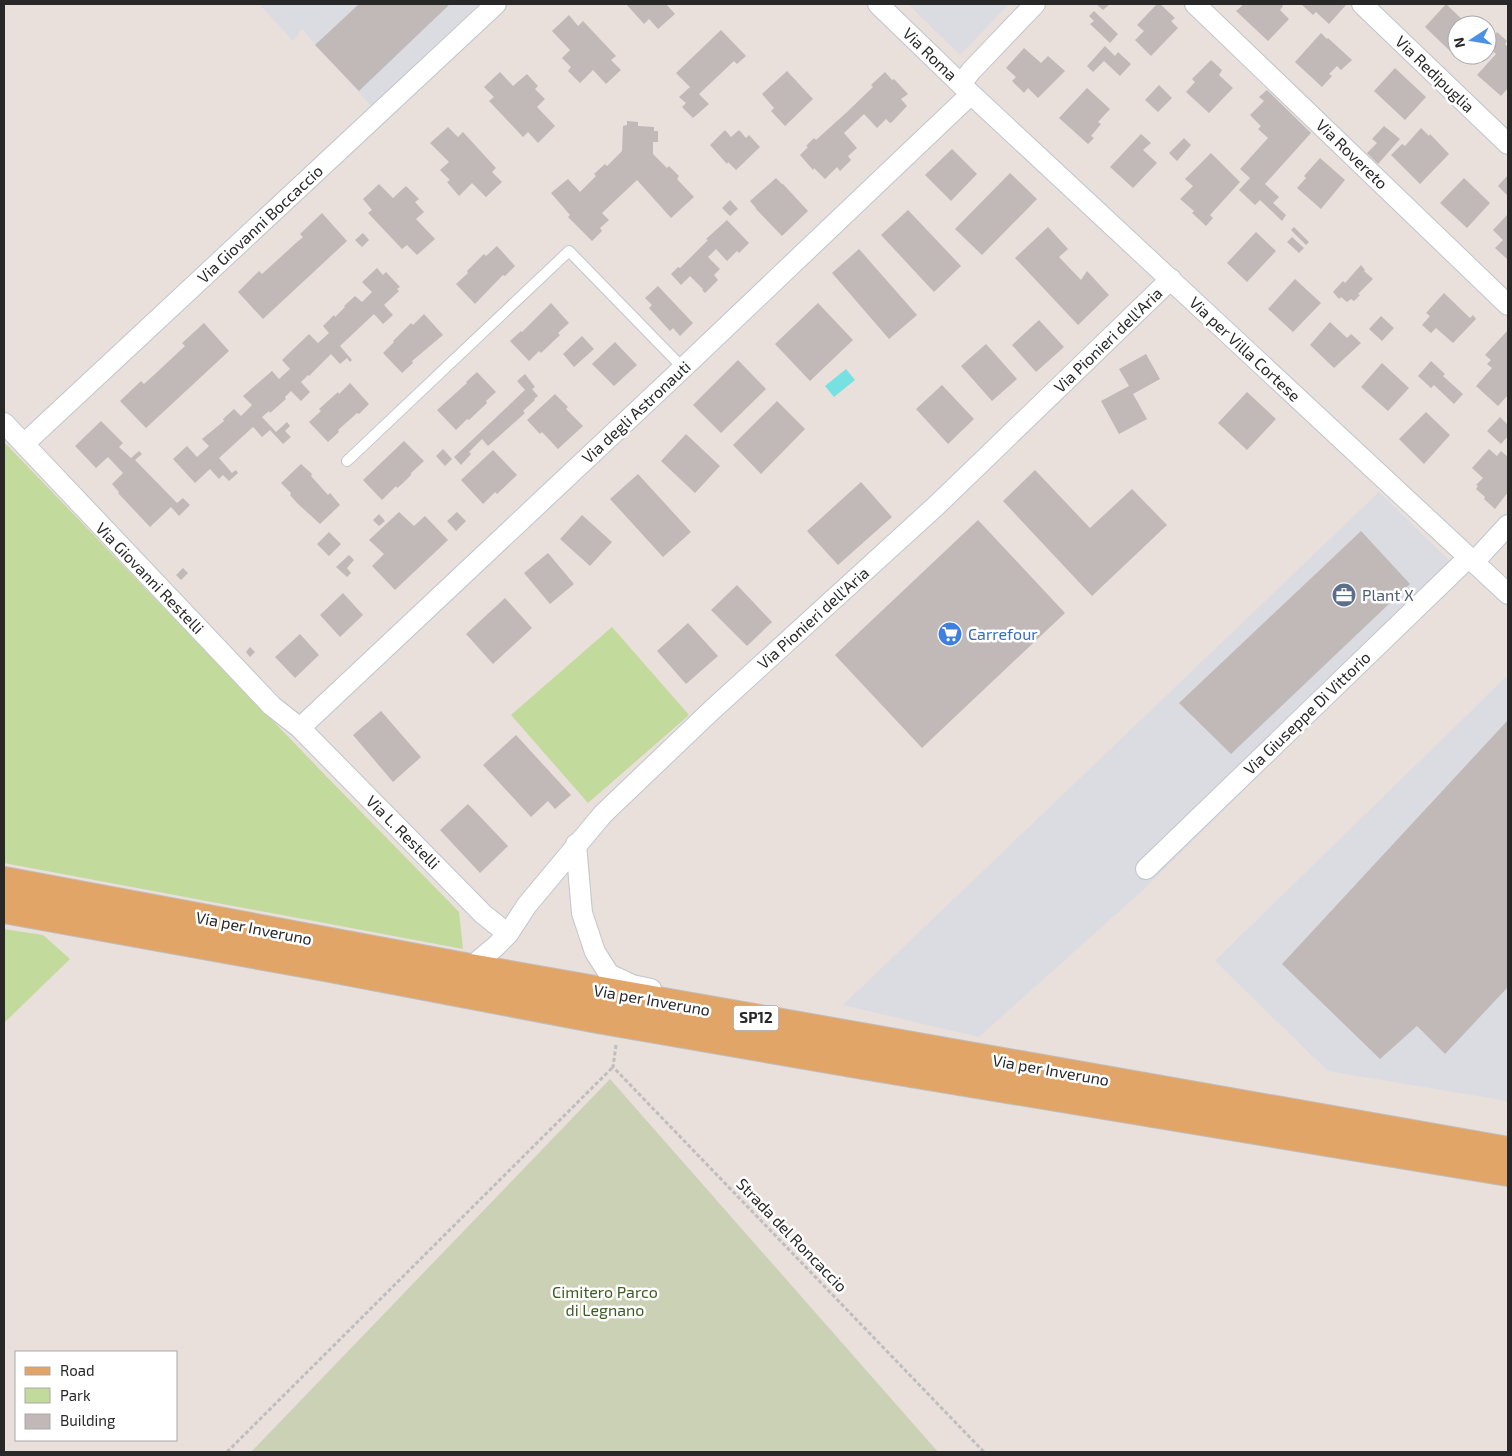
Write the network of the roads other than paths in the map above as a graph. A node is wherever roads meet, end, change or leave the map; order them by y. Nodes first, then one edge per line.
1 (496, 4) edge
2 (878, 4) edge
3 (1035, 4) edge
4 (1195, 4) edge
5 (1362, 4) edge
6 (971, 94) junction
7 (1508, 144) edge
8 (1171, 279) junction
9 (1508, 305) edge
10 (683, 368) junction
11 (4, 423) edge
12 (24, 444) junction
13 (347, 461) dead end
14 (1508, 525) edge
15 (1471, 560) junction
16 (1508, 594) edge
17 (300, 728) junction
18 (576, 844) junction
19 (1146, 869) dead end
20 (4, 881) edge
21 (4, 909) edge
22 (508, 934) junction
23 (470, 968) junction
24 (980, 1058) junction
25 (1508, 1151) edge
26 (1508, 1172) edge

1 - 12 street, Via Giovanni Boccaccio
2 - 6 street, Via Roma
3 - 6 street, Via degli Astronauti
4 - 9 street, Via Rovereto
5 - 7 street, Via Redipuglia
6 - 8 street, Via per Villa Cortese
6 - 10 street, Via degli Astronauti
8 - 15 street, Via per Villa Cortese
8 - 18 street, Via Pionieri dell'Aria
10 - 13 lane
10 - 17 street, Via degli Astronauti
11 - 12 street, Via Giovanni Restelli
12 - 17 street, Via Giovanni Restelli
14 - 15 street, Via Giuseppe Di Vittorio
15 - 16 street, Via per Villa Cortese
15 - 19 street, Via Giuseppe Di Vittorio
17 - 22 street, Via L. Restelli
18 - 22 street, Via Pionieri dell'Aria
18 - 24 street
20 - 23 main road, Via per Inveruno / SP12
21 - 26 main road, Via per Inveruno / SP12
22 - 23 street, Via Pionieri dell'Aria
23 - 24 main road, Via per Inveruno / SP12
24 - 25 main road, Via per Inveruno / SP12

